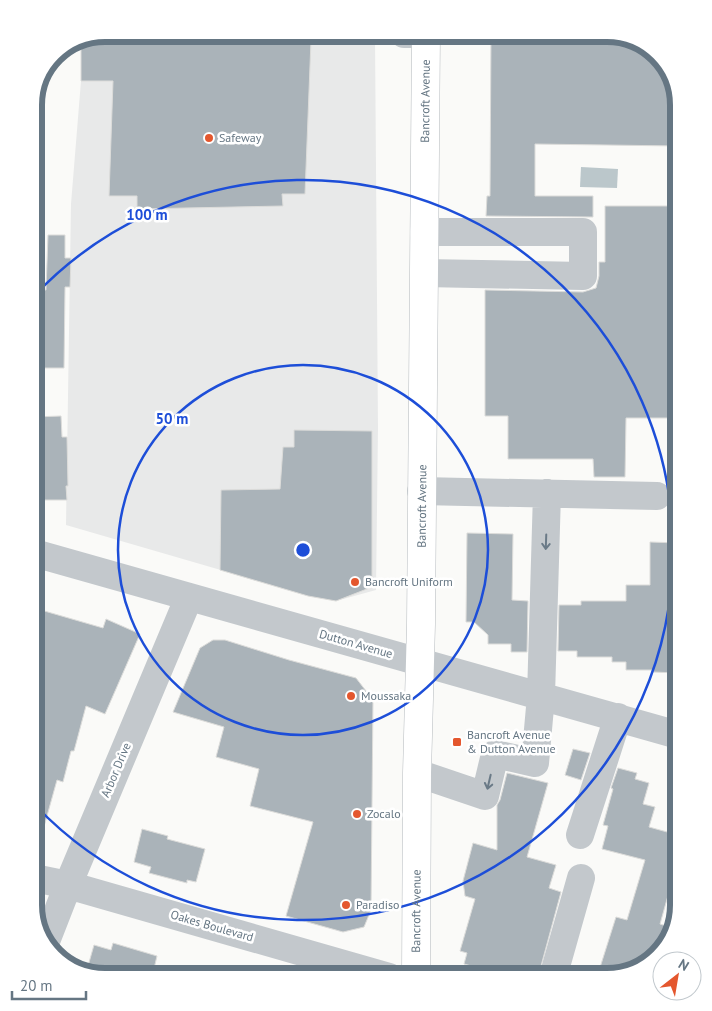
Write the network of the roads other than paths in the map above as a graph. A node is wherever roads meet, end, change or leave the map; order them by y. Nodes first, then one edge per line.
1 (426, 43) edge
2 (424, 232) junction
3 (424, 273) junction
4 (421, 491) junction
5 (547, 493) junction
6 (657, 496) dead end
7 (42, 555) edge
8 (189, 597) junction
9 (421, 662) junction
10 (542, 696) junction
11 (618, 718) junction
12 (670, 732) edge
13 (417, 773) junction
14 (580, 834) dead end
15 (582, 878) dead end
16 (42, 880) edge
17 (68, 885) junction
18 (50, 934) edge
19 (358, 968) edge
20 (416, 968) edge
21 (556, 968) edge

1 - 2 main road, Bancroft Avenue
2 - 3 main road, Bancroft Avenue
2 - 3 street
3 - 4 main road, Bancroft Avenue
4 - 5 street
4 - 9 main road, Bancroft Avenue
5 - 6 street
5 -> 10 street
7 - 8 street, Dutton Avenue
8 - 9 street, Dutton Avenue
8 - 17 street, Arbor Drive
9 - 10 street, Dutton Avenue
9 - 13 main road, Bancroft Avenue
10 - 11 street, Dutton Avenue
10 -> 13 street
11 - 12 street, Dutton Avenue
11 - 14 street
13 - 20 main road, Bancroft Avenue
15 - 21 street
16 - 17 street, Oakes Boulevard
17 - 18 street, Arbor Drive
17 - 19 street, Oakes Boulevard

